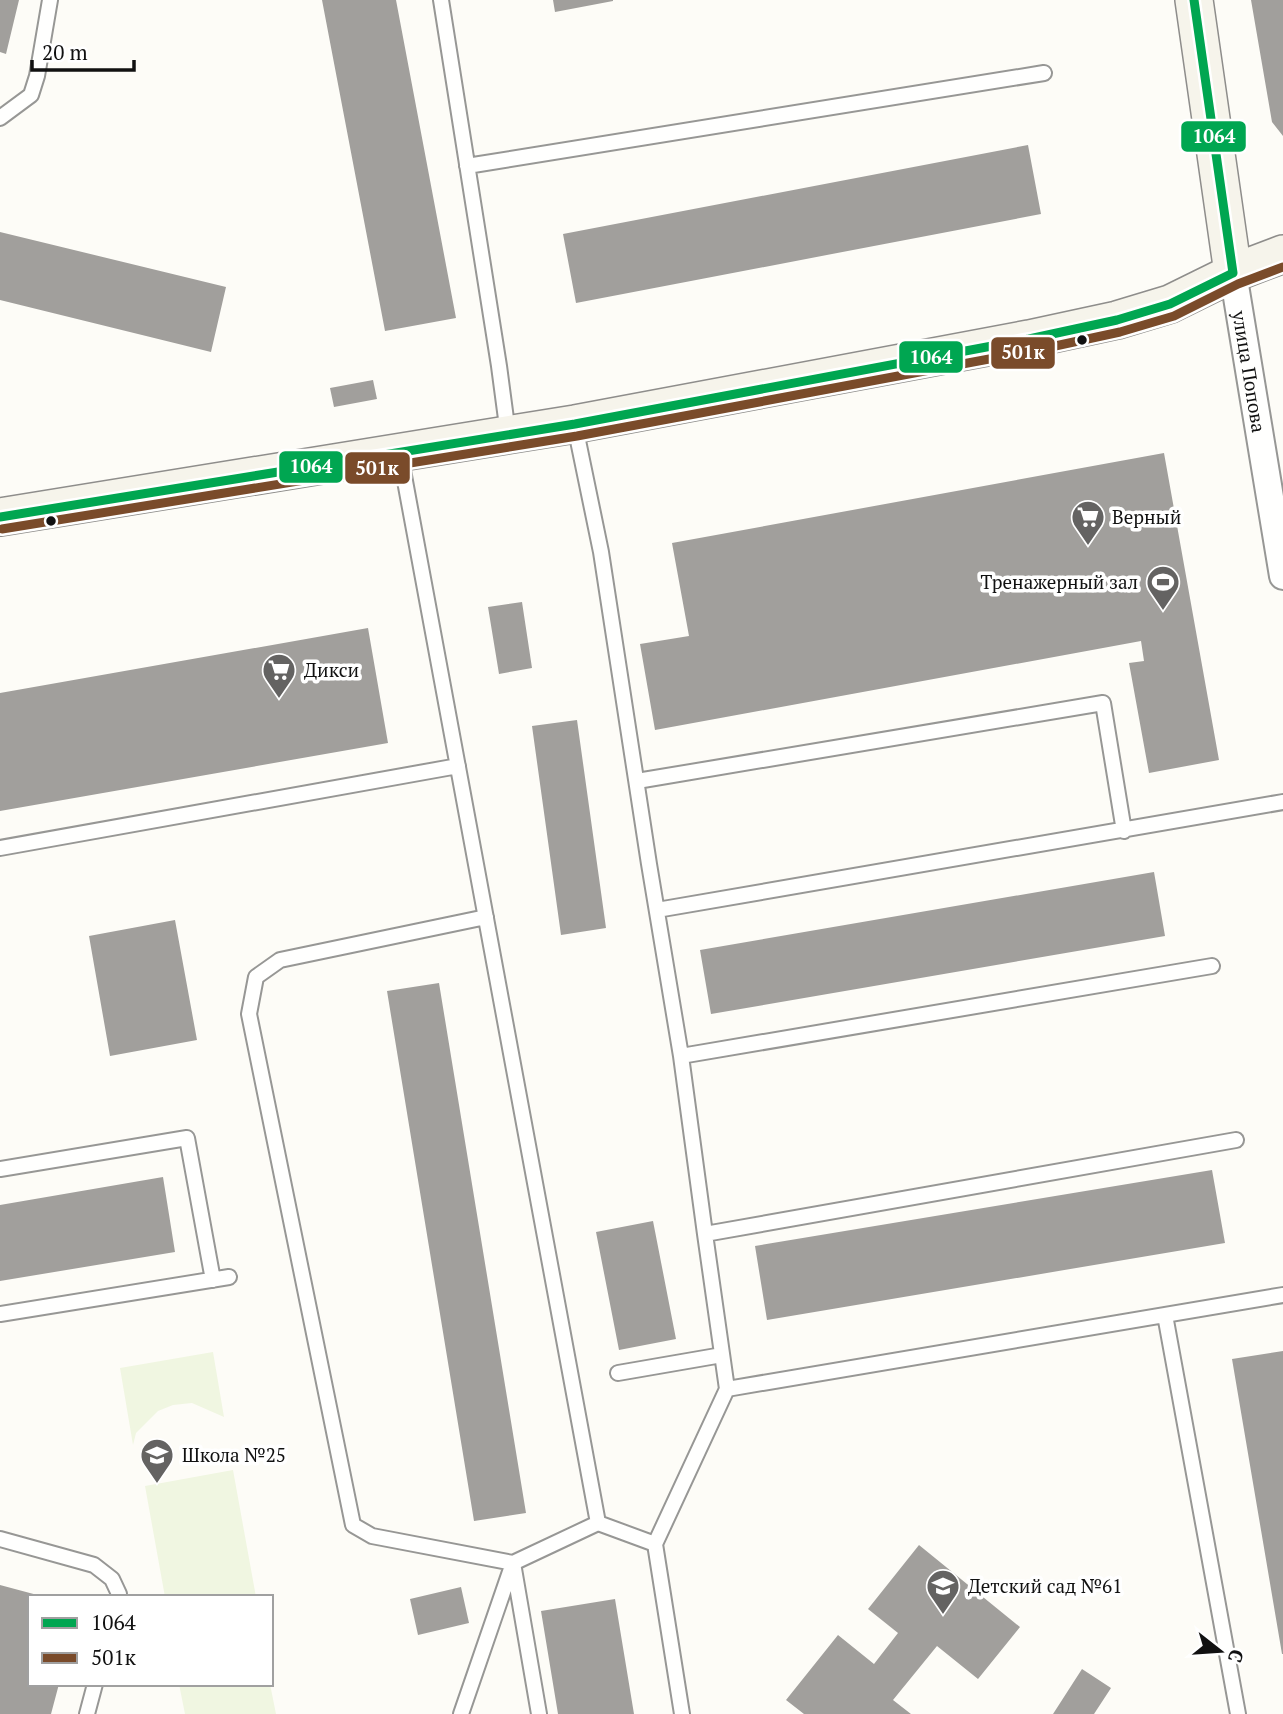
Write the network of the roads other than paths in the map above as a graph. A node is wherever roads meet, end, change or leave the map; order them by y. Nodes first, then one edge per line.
1 (50, 0) edge
2 (441, 0) edge
3 (1194, 0) edge
4 (1044, 73) dead end
5 (0, 118) edge
6 (467, 166) junction
7 (1283, 254) edge
8 (1233, 273) junction
9 (575, 424) junction
10 (508, 434) junction
11 (400, 452) junction
12 (0, 517) edge
13 (1283, 576) edge
14 (457, 766) junction
15 (637, 780) junction
16 (1283, 802) edge
17 (1124, 831) junction
18 (0, 848) edge
19 (657, 910) junction
20 (486, 917) junction
21 (1212, 966) dead end
22 (681, 1056) junction
23 (1236, 1140) dead end
24 (0, 1169) edge
25 (705, 1234) junction
26 (229, 1278) dead end
27 (213, 1280) junction
28 (1283, 1296) edge
29 (0, 1314) edge
30 (1164, 1315) junction
31 (722, 1355) junction
32 (618, 1373) dead end
33 (727, 1389) junction
34 (598, 1523) junction
35 (0, 1539) edge
36 (655, 1544) junction
37 (513, 1563) junction
38 (119, 1595) edge
39 (94, 1686) edge
40 (87, 1714) edge
41 (461, 1714) edge
42 (539, 1714) edge
43 (682, 1714) edge
44 (1238, 1714) edge

1 - 5 lane
2 - 6 lane
3 - 8 main road, улица Попова
4 - 6 lane
6 - 10 lane
7 - 8 main road
8 - 9 main road
8 - 13 street, улица Попова
9 - 10 main road
9 - 15 lane
10 - 11 main road
11 - 12 main road
11 - 14 lane
14 - 18 lane
14 - 20 lane
15 - 17 lane
15 - 19 lane
16 - 17 lane
17 - 19 lane
19 - 22 lane
20 - 34 lane
20 - 37 lane
21 - 22 lane
22 - 25 lane
23 - 25 lane
24 - 27 lane
25 - 31 lane
26 - 27 lane
27 - 29 lane
28 - 30 lane
30 - 33 lane
30 - 44 lane
31 - 32 lane
31 - 33 lane
33 - 36 lane
34 - 36 lane
34 - 37 lane
35 - 38 lane
36 - 43 lane
37 - 41 lane
37 - 42 lane
39 - 40 lane

